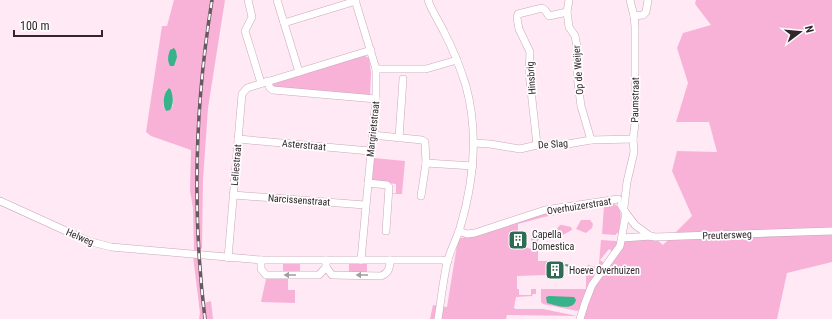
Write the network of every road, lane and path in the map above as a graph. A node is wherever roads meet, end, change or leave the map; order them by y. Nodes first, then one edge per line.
1 (248, 0) edge
2 (277, 0) edge
3 (428, 0) edge
4 (569, 0) edge
5 (630, 0) edge
6 (648, 0) edge
7 (355, 1) edge
8 (567, 12) junction
9 (634, 16) junction
10 (284, 23) junction
11 (371, 50) junction
12 (457, 60) junction
13 (376, 69) junction
14 (299, 72) junction
15 (403, 79) dead end
16 (264, 82) junction
17 (376, 98) junction
18 (372, 136) junction
19 (399, 138) junction
20 (238, 139) junction
21 (633, 139) junction
22 (591, 140) junction
23 (474, 143) junction
24 (537, 145) junction
25 (370, 151) junction
26 (426, 163) junction
27 (473, 166) junction
28 (627, 182) junction
29 (368, 183) junction
30 (233, 195) junction
31 (421, 196) dead end
32 (618, 199) junction
33 (0, 201) edge
34 (365, 205) junction
35 (625, 210) junction
36 (386, 231) dead end
37 (459, 231) junction
38 (832, 231) edge
39 (651, 236) junction
40 (622, 238) junction
41 (228, 258) junction
42 (261, 260) junction
43 (361, 260) junction
44 (390, 260) junction
45 (448, 261) junction
46 (326, 264) junction
47 (438, 319) edge
48 (580, 319) edge

1 - 16 street
2 - 10 street
3 - 12 street
4 - 8 street, Op de Weijer
5 - 9 street, Paumstraat
6 - 9 street
7 - 10 street
7 - 11 street, Margrietstraat
8 - 22 street, Op de Weijer
8 - 24 street, Hinsbrig
9 - 21 street, Paumstraat
10 - 14 street
11 - 13 street, Margrietstraat
11 - 14 street
12 - 13 street
12 - 23 street
13 - 17 street, Margrietstraat
14 - 16 street
15 - 19 street
16 - 17 street
16 - 20 street, Leliestraat
17 - 18 street, Margrietstraat
18 - 19 street
18 - 25 street, Margrietstraat
19 - 26 street
20 - 25 street, Asterstraat
20 - 30 street, Leliestraat
21 - 22 street, De Slag
21 - 28 street, Paumstraat
22 - 24 street, De Slag
23 - 24 street, De Slag
23 - 27 street
25 - 29 street, Margrietstraat
26 - 27 street
26 - 31 street
27 - 37 street
28 - 32 street, Paumstraat
28 - 35 street, Paumstraat
29 - 34 street, Margrietstraat
29 - 36 street
30 - 34 street, Narcissenstraat
30 - 41 street, Leliestraat
32 - 35 street, Overhuizerstraat
32 - 37 street, Overhuizerstraat
33 - 41 street, Helweg
34 - 43 street, Margrietstraat
35 - 39 street
35 - 40 street
37 - 45 street
38 - 39 street, Preutersweg
39 - 40 street, Preutersweg
40 - 48 street
41 - 42 street, Helweg
42 - 46 street, Helweg
46 -> 42 street
43 - 44 street, Helweg
43 - 46 street, Helweg
44 - 45 street, Helweg
44 -> 46 street
45 - 47 street

